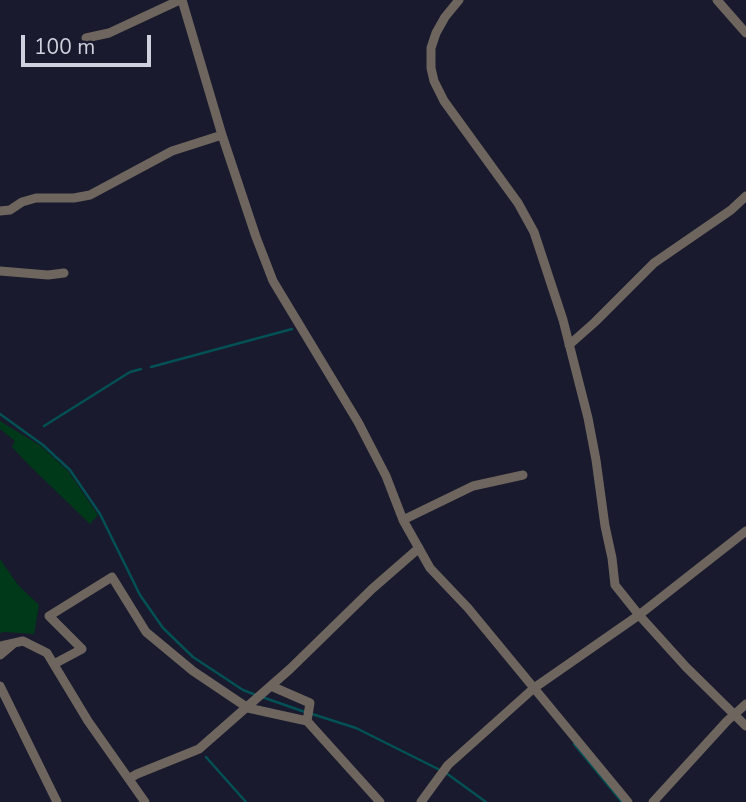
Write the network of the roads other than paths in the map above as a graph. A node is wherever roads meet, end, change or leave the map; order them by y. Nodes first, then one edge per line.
1 (181, 0) edge
2 (459, 0) edge
3 (717, 0) edge
4 (746, 33) edge
5 (86, 38) dead end
6 (222, 135) junction
7 (746, 196) edge
8 (0, 211) edge
9 (0, 271) edge
10 (64, 273) dead end
11 (569, 345) junction
12 (523, 474) dead end
13 (403, 520) junction
14 (746, 531) edge
15 (419, 548) junction
16 (639, 615) junction
17 (15, 643) junction
18 (0, 646) edge
19 (0, 655) edge
20 (54, 664) junction
21 (0, 686) edge
22 (270, 687) junction
23 (534, 688) junction
24 (746, 704) edge
25 (249, 706) junction
26 (735, 714) junction
27 (307, 721) junction
28 (746, 726) edge
29 (130, 778) junction
30 (57, 802) edge
31 (145, 802) edge
32 (380, 802) edge
33 (421, 802) edge
34 (628, 802) edge
35 (653, 802) edge

1 - 5 street
1 - 6 street
2 - 11 street
3 - 4 street
6 - 8 street
6 - 13 street
7 - 11 street
9 - 10 street
11 - 16 street
12 - 13 street
13 - 15 street
14 - 16 street
15 - 22 street
15 - 23 street
16 - 23 street
16 - 26 street
17 - 18 street
17 - 19 street
17 - 20 street
20 - 25 street
20 - 29 street
21 - 30 street
22 - 25 street
22 - 27 street
23 - 33 street
23 - 34 street
24 - 26 street
25 - 27 street
25 - 29 street
26 - 28 street
26 - 35 street
27 - 32 street
29 - 31 street

